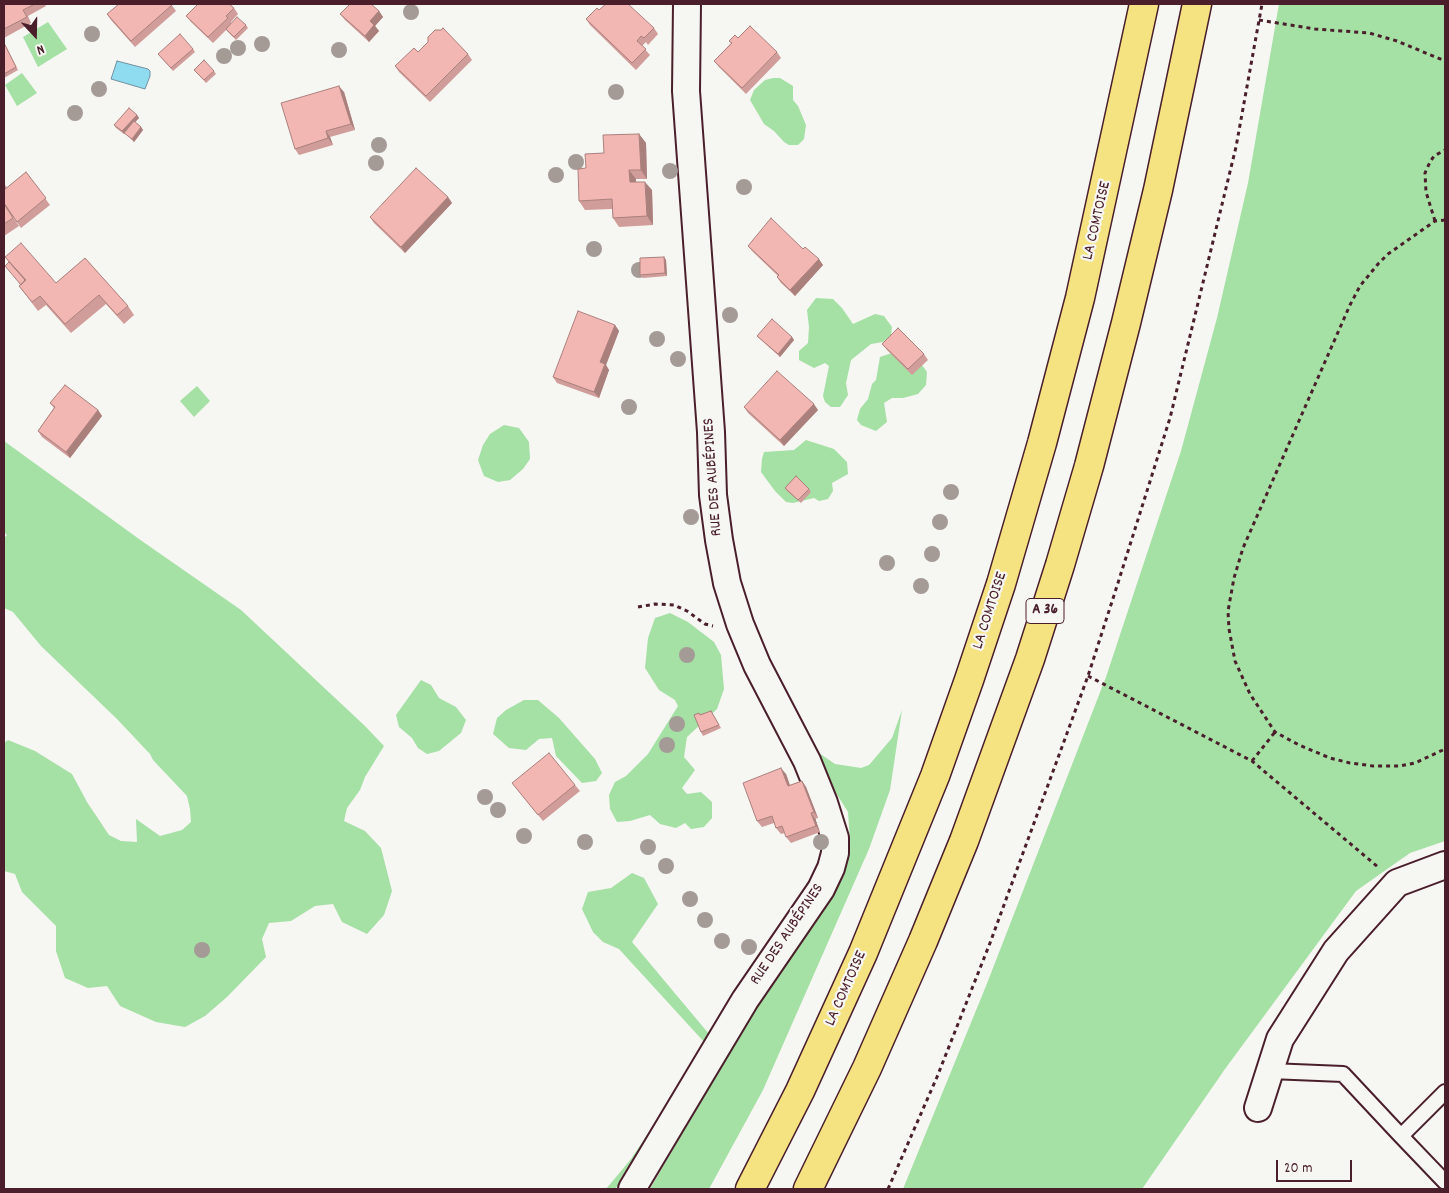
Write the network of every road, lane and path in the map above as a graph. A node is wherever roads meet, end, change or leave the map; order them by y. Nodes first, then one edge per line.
1 (687, 4) edge
2 (1144, 4) edge
3 (1197, 4) edge
4 (1262, 4) edge
5 (1259, 20) junction
6 (1445, 61) edge
7 (1445, 150) edge
8 (1445, 220) edge
9 (1435, 221) junction
10 (638, 607) dead end
11 (740, 624) junction
12 (1088, 676) junction
13 (1275, 732) junction
14 (1445, 750) edge
15 (1252, 762) junction
16 (1445, 865) edge
17 (1397, 884) junction
18 (1270, 1071) junction
19 (1445, 1092) edge
20 (1258, 1108) dead end
21 (1401, 1136) junction
22 (1445, 1182) edge
23 (632, 1189) edge
24 (750, 1189) edge
25 (808, 1189) edge
26 (888, 1189) edge

1 - 11 street, RUE DES AUBÉPINES
2 - 24 highway, LA COMTOISE
3 - 25 highway, A 36
4 - 5 path
5 - 6 path
5 - 12 path
7 - 9 path
8 - 9 path
9 - 13 path
10 - 11 path
11 - 23 street, RUE DES AUBÉPINES
12 - 15 path
12 - 26 path
13 - 14 path
13 - 15 path
15 - 17 path
16 - 17 street
17 - 18 street
18 - 20 street
18 - 21 lane
19 - 21 lane
21 - 22 lane

